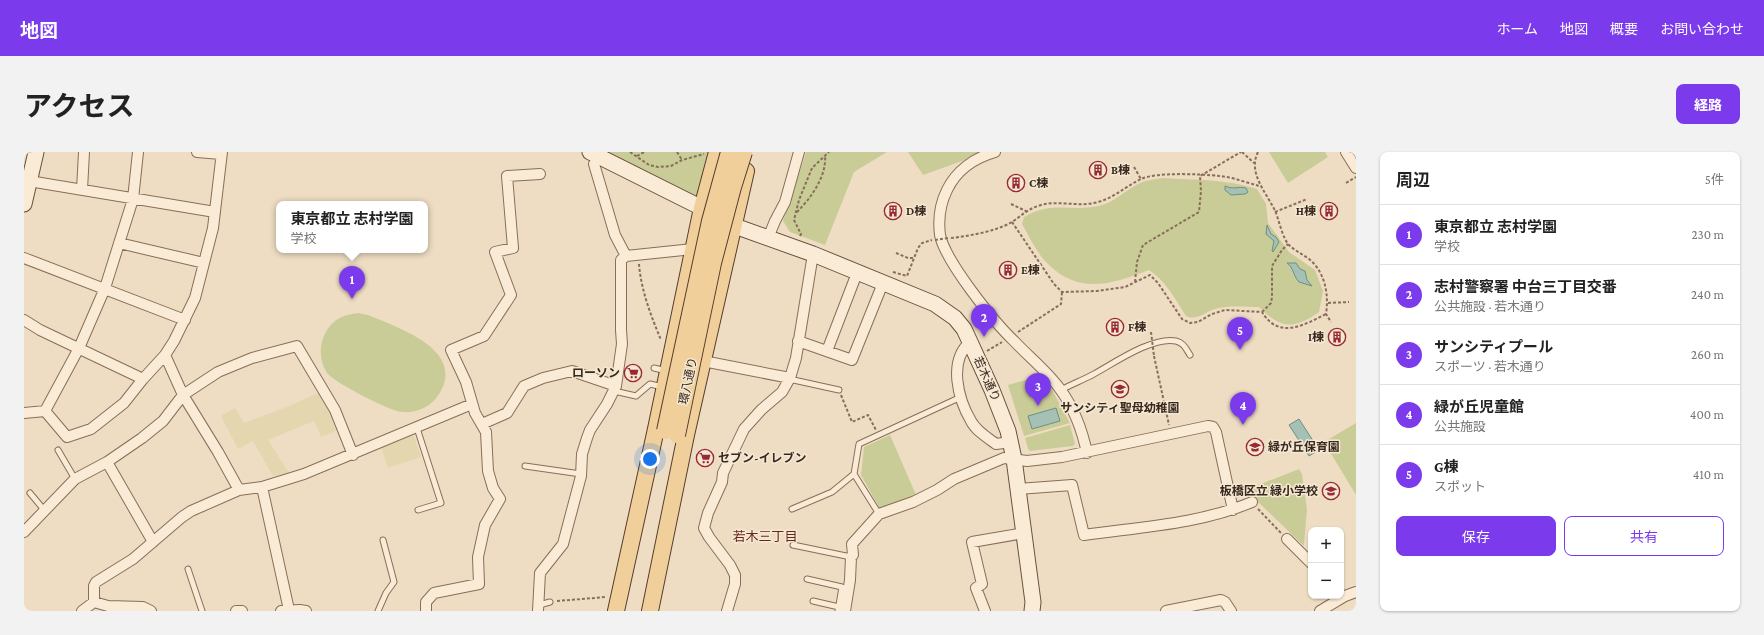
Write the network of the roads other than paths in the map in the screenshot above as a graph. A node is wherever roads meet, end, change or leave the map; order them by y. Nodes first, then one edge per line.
1 (36, 152) edge
2 (84, 152) edge
3 (138, 152) edge
4 (197, 152) edge
5 (729, 152) edge
6 (744, 152) edge
7 (752, 152) edge
8 (799, 152) edge
9 (995, 152) edge
10 (1346, 152) edge
11 (221, 153) edge
12 (713, 154) edge
13 (592, 158) edge
14 (1356, 168) edge
15 (540, 174) dead end
16 (29, 181) junction
17 (82, 190) junction
18 (133, 199) junction
19 (24, 204) edge
20 (702, 208) junction
21 (215, 212) junction
22 (732, 225) junction
23 (768, 238) junction
24 (119, 243) junction
25 (693, 249) junction
26 (813, 254) junction
27 (726, 255) junction
28 (626, 256) junction
29 (24, 258) edge
30 (204, 263) junction
31 (857, 273) junction
32 (886, 277) junction
33 (105, 288) junction
34 (24, 320) edge
35 (185, 320) junction
36 (798, 341) junction
37 (970, 342) junction
38 (79, 348) junction
39 (827, 352) junction
40 (165, 355) junction
41 (1190, 355) dead end
42 (704, 360) junction
43 (789, 378) junction
44 (142, 380) junction
45 (657, 386) junction
46 (615, 388) junction
47 (839, 390) road end
48 (1061, 390) junction
49 (184, 395) junction
50 (961, 397) junction
51 (472, 404) junction
52 (44, 411) junction
53 (24, 413) edge
54 (482, 424) junction
55 (417, 428) junction
56 (671, 433) junction
57 (1011, 442) junction
58 (58, 450) dead end
59 (1087, 452) junction
60 (352, 455) junction
61 (1014, 459) junction
62 (107, 462) junction
63 (525, 466) dead end
64 (581, 474) junction
65 (854, 474) junction
66 (75, 479) junction
67 (262, 487) junction
68 (1018, 489) junction
69 (239, 490) junction
70 (30, 493) dead end
71 (1252, 502) road end
72 (792, 509) dead end
73 (418, 510) dead end
74 (1233, 510) junction
75 (45, 511) junction
76 (879, 514) junction
77 (24, 532) edge
78 (1024, 533) junction
79 (1287, 539) road end
80 (383, 540) dead end
81 (153, 542) junction
82 (793, 545) dead end
83 (647, 547) junction
84 (851, 557) junction
85 (1308, 560) edge
86 (188, 569) dead end
87 (807, 579) dead end
88 (1356, 592) edge
89 (1344, 594) edge
90 (1336, 599) edge
91 (615, 601) edge
92 (813, 601) dead end
93 (94, 602) junction
94 (550, 602) road end
95 (1035, 607) edge
96 (539, 609) edge
97 (840, 610) edge
98 (82, 611) edge
99 (151, 611) edge
100 (202, 611) edge
101 (236, 611) edge
102 (242, 611) edge
103 (285, 611) edge
104 (306, 611) edge
105 (378, 611) edge
106 (426, 611) edge
107 (626, 611) edge
108 (639, 611) edge
109 (650, 611) edge
110 (727, 611) edge
111 (985, 611) edge
112 (1166, 611) edge
113 (1231, 611) edge
114 (1320, 611) edge

1 - 16 street
2 - 17 street
3 - 18 street
4 - 11 street
5 - 56 main road, 環八通り, bridge
6 - 56 main road, 環八通り, bridge
7 - 22 main road
8 - 23 street
9 - 48 street
10 - 14 street
11 - 21 street
12 - 20 main road
13 - 20 street, 若木通り
13 - 28 street
15 - 51 street
16 - 17 street
16 - 19 street
17 - 18 street
18 - 21 street
18 - 24 street
20 - 22 street, 若木通り
20 - 25 main road
21 - 30 street
22 - 23 street, 若木通り
22 - 27 main road
23 - 26 street, 若木通り
24 - 30 street
24 - 33 street
25 - 27 street
25 - 28 street
25 - 45 main road
26 - 31 street, 若木通り
26 - 36 street
27 - 42 main road
28 - 46 street
29 - 33 street
30 - 35 street
31 - 32 street, 若木通り
31 - 39 street
32 - 37 street, 若木通り
32 - 39 street
33 - 35 street
33 - 38 street
34 - 38 street
35 - 40 street
36 - 39 street
36 - 43 street
37 - 50 street
37 - 57 street, 若木通り
38 - 44 street
38 - 52 street
40 - 44 street
40 - 49 street
41 - 48 lane
42 - 43 street
42 - 56 main road
43 - 47 lane
43 - 110 street
44 - 52 street
45 - 46 lane
45 - 56 main road
46 - 54 street
46 - 64 street
48 - 59 street
49 - 60 street
49 - 62 street
49 - 69 street
50 - 57 street
50 - 65 lane
51 - 54 street
51 - 55 street
52 - 53 street
54 - 106 street
55 - 60 street
55 - 73 lane
56 - 83 main road, 環八通り
56 - 83 main road
56 - 83 main road
56 - 83 main road
57 - 61 street, 若木通り
58 - 66 lane
59 - 61 street
59 - 74 street
60 - 67 street
61 - 68 street, 若木通り
61 - 76 street
62 - 66 street
62 - 81 street
63 - 64 lane
64 - 96 street
65 - 72 lane
65 - 76 lane
66 - 75 street
67 - 69 street
67 - 103 street
68 - 74 street
68 - 78 street, 若木通り
69 - 81 street
70 - 75 lane
71 - 74 street
75 - 77 street
76 - 84 street
78 - 95 street, 若木通り
78 - 111 street
79 - 85 street
80 - 105 lane
81 - 93 street
82 - 84 lane
83 - 91 main road
83 - 107 main road, 環八通り
83 - 108 main road, 環八通り
83 - 109 main road
84 - 97 street
86 - 100 lane
87 - 97 lane
88 - 89 street
90 - 114 street
92 - 97 lane
93 - 98 street
93 - 99 street
94 - 96 lane
101 - 102 street
103 - 104 street
112 - 113 street

